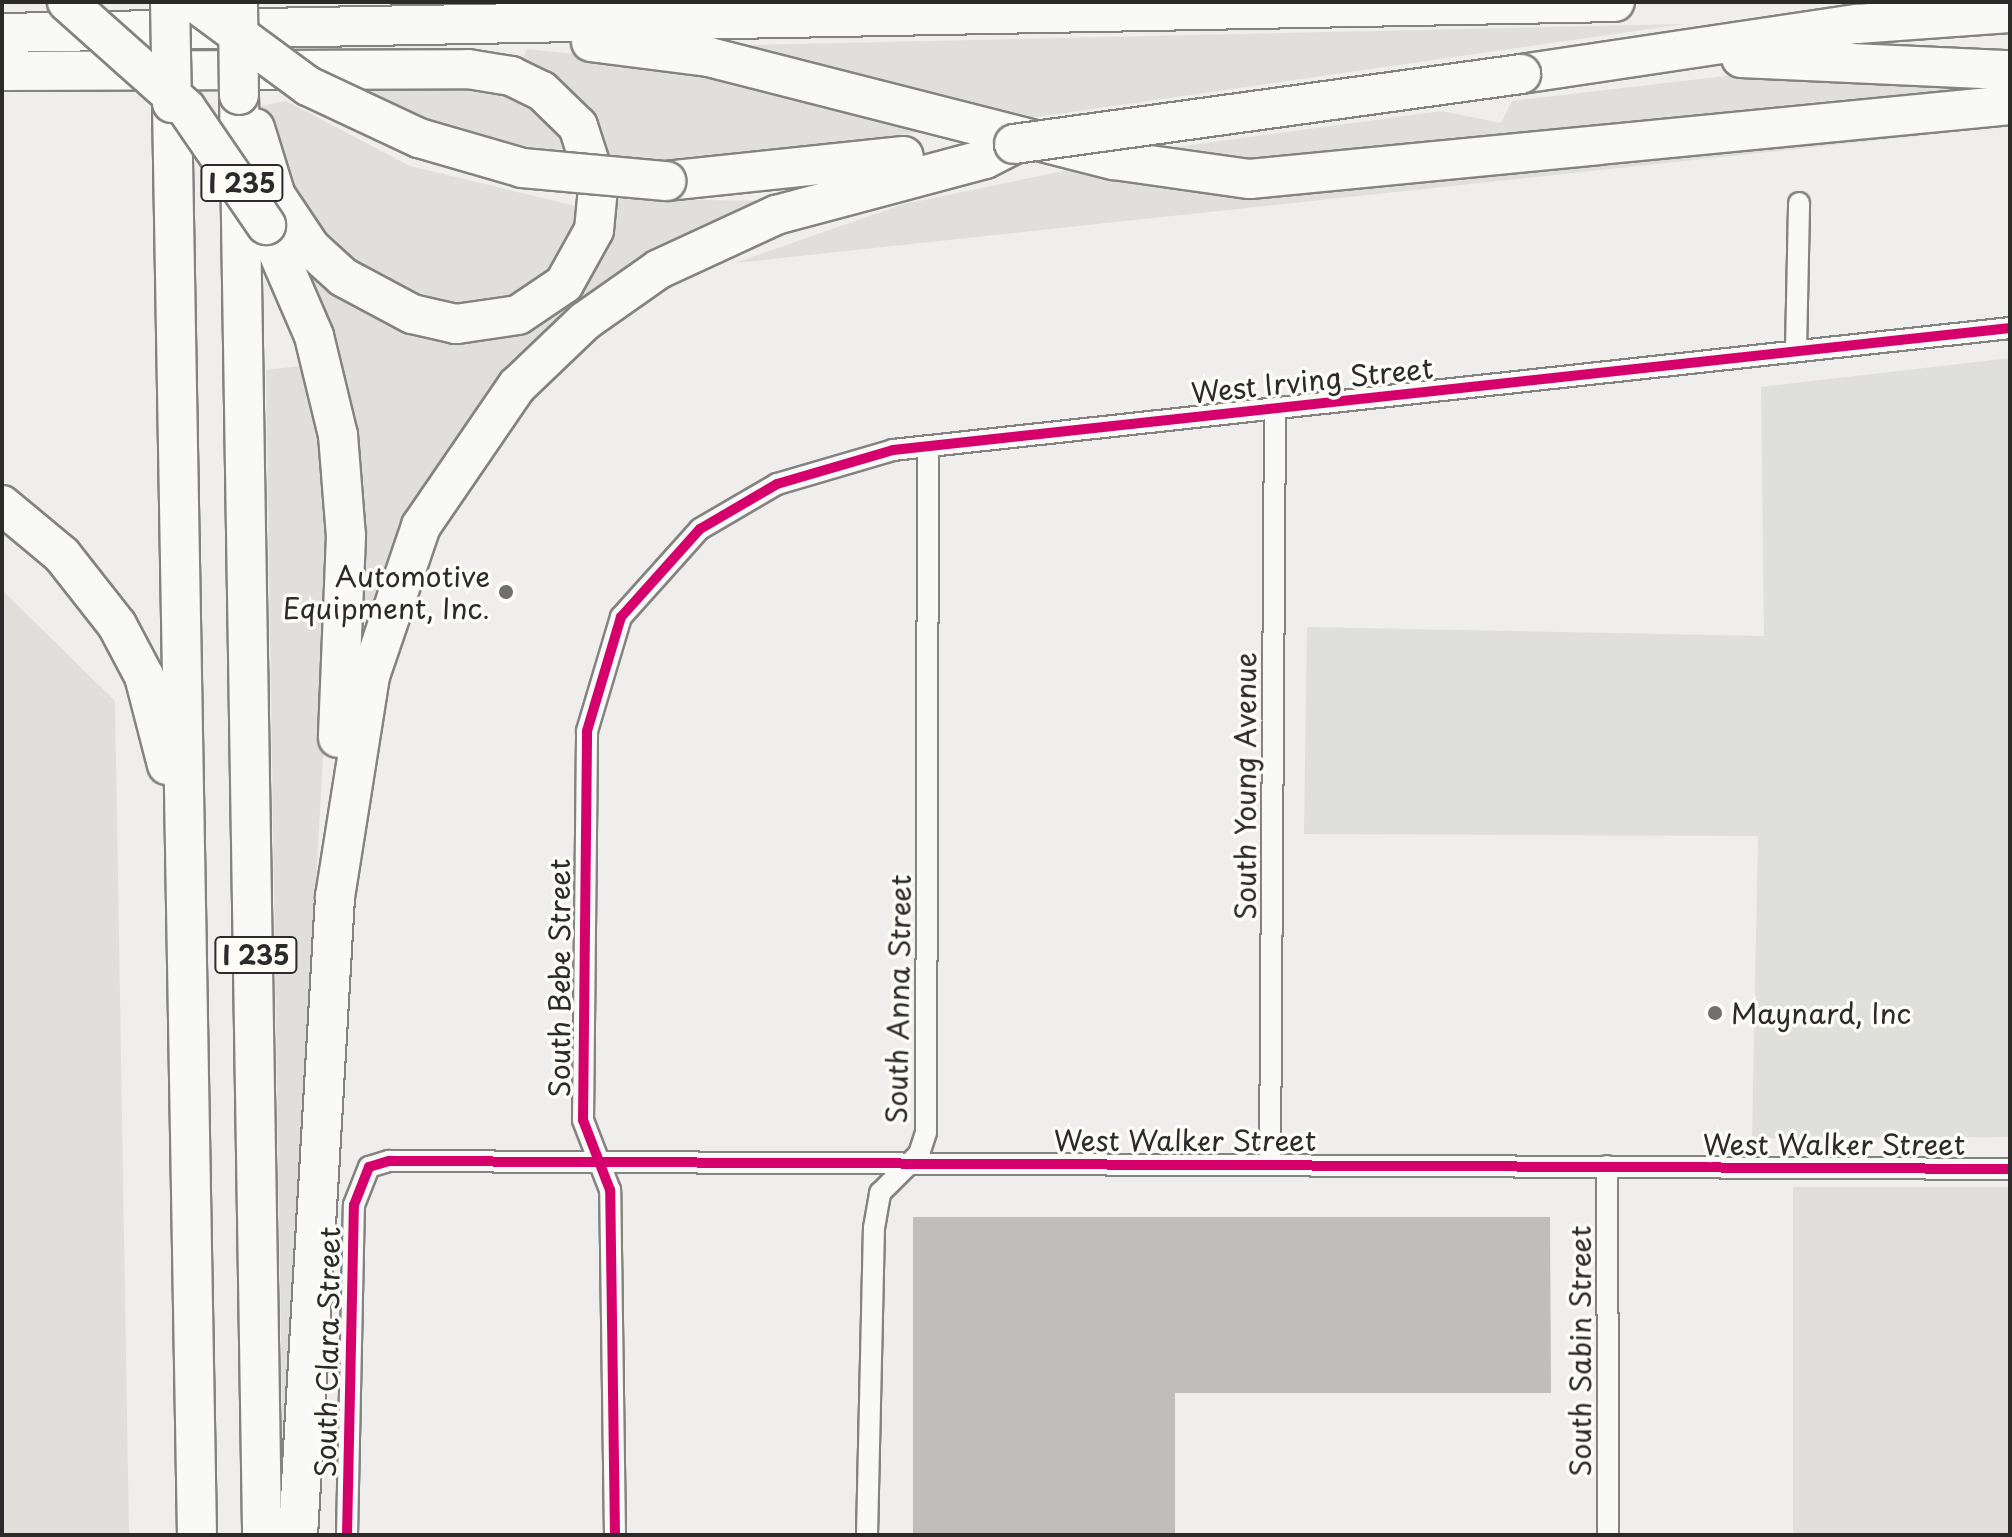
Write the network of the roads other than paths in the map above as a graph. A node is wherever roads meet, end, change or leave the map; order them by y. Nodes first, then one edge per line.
1 (67, 2) edge
2 (170, 2) edge
3 (194, 2) edge
4 (238, 2) edge
5 (1615, 2) edge
6 (2010, 13) edge
7 (507, 24) junction
8 (2, 33) edge
9 (1571, 69) junction
10 (2010, 70) edge
11 (2, 71) edge
12 (242, 85) junction
13 (2010, 105) edge
14 (1014, 144) junction
15 (1799, 203) dead end
16 (2010, 328) edge
17 (1796, 350) junction
18 (1275, 408) junction
19 (928, 446) junction
20 (2, 505) edge
21 (653, 575) joint
22 (186, 843) junction
23 (335, 897) junction
24 (602, 1163) junction
25 (909, 1164) junction
26 (1270, 1164) junction
27 (1607, 1166) junction
28 (2010, 1169) edge
29 (365, 1173) joint
30 (197, 1535) edge
31 (262, 1535) edge
32 (298, 1535) edge
33 (347, 1535) edge
34 (615, 1535) edge
35 (867, 1535) edge
36 (1608, 1535) edge

1 - 23 highway, bridge
2 - 22 highway, I 235, bridge
3 - 14 highway, bridge
4 - 12 highway, I 235, bridge
5 - 7 highway
6 - 9 highway
7 - 8 highway
7 - 13 highway
9 - 10 highway
9 - 14 highway, bridge
11 - 12 highway
12 - 31 highway, I 235
14 - 23 highway
15 - 17 street
16 - 17 street, West Irving Street
17 - 18 street, West Irving Street
18 - 19 street, West Irving Street
18 - 26 street, South Young Avenue
19 - 21 street, West Irving Street
19 - 25 street, South Anna Street
20 - 22 highway
21 - 24 street, South Bebe Street
22 - 30 highway, I 235
23 - 32 highway
24 - 25 street, West Walker Street
24 - 29 street, West Walker Street
24 - 34 street, South Bebe Street
25 - 26 street, West Walker Street
25 - 35 street, South Anna Street
26 - 27 street, West Walker Street
27 - 28 street, West Walker Street
27 - 36 street, South Sabin Street
29 - 33 street, South Clara Street

